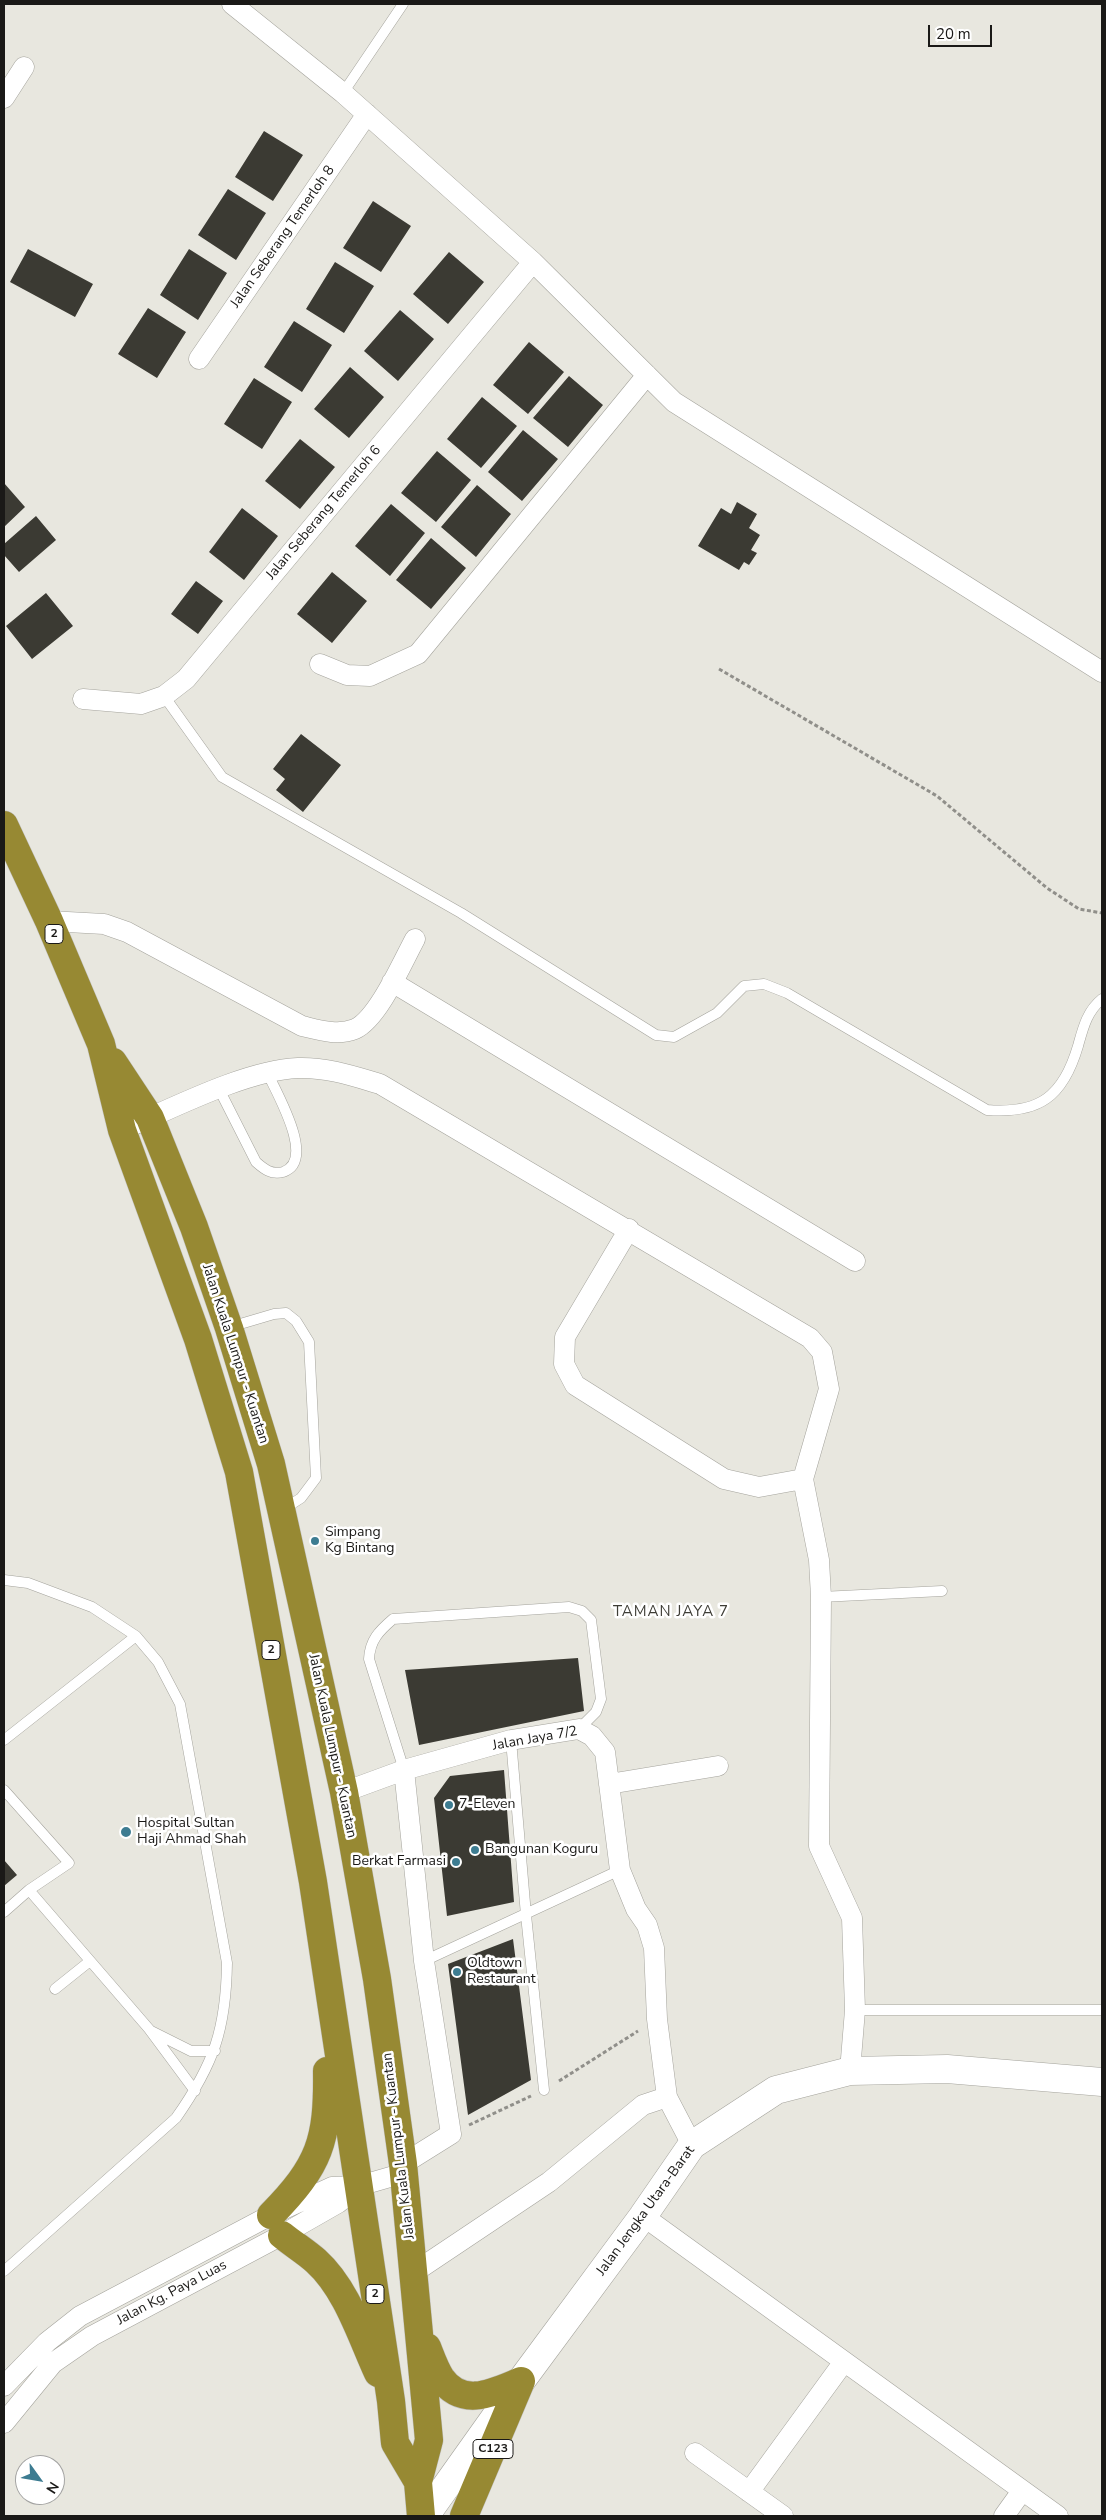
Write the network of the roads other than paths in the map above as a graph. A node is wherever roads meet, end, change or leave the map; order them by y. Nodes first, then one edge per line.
1 (232, 4) edge
2 (403, 4) edge
3 (24, 67) dead end
4 (343, 93) junction
5 (4, 98) edge
6 (367, 114) junction
7 (533, 262) junction
8 (199, 359) dead end
9 (647, 375) junction
10 (320, 664) dead end
11 (1102, 672) edge
12 (164, 696) junction
13 (84, 699) dead end
14 (4, 825) edge
15 (49, 921) junction
16 (415, 939) dead end
17 (392, 982) junction
18 (1102, 999) edge
19 (101, 1044) junction
20 (267, 1072) junction
21 (219, 1088) junction
22 (150, 1118) junction
23 (122, 1130) junction
24 (628, 1229) junction
25 (856, 1261) dead end
26 (229, 1328) junction
27 (803, 1479) junction
28 (281, 1511) junction
29 (4, 1580) edge
30 (942, 1591) dead end
31 (821, 1597) junction
32 (136, 1636) junction
33 (579, 1729) junction
34 (4, 1740) edge
35 (511, 1740) junction
36 (718, 1766) dead end
37 (404, 1770) junction
38 (609, 1784) junction
39 (4, 1790) edge
40 (344, 1792) junction
41 (620, 1870) junction
42 (29, 1890) junction
43 (4, 1912) edge
44 (526, 1915) junction
45 (90, 1961) junction
46 (424, 1961) junction
47 (327, 1972) junction
48 (55, 1989) dead end
49 (855, 2010) junction
50 (1102, 2010) edge
51 (148, 2029) junction
52 (214, 2050) junction
53 (850, 2071) junction
54 (1102, 2082) edge
55 (544, 2090) dead end
56 (195, 2091) junction
57 (667, 2096) junction
58 (692, 2145) junction
59 (403, 2169) junction
60 (359, 2186) junction
61 (644, 2216) junction
62 (277, 2225) junction
63 (4, 2271) edge
64 (414, 2273) junction
65 (419, 2330) junction
66 (843, 2363) junction
67 (521, 2381) junction
68 (4, 2386) edge
69 (391, 2402) junction
70 (4, 2423) edge
71 (695, 2453) dead end
72 (418, 2482) junction
73 (1022, 2491) junction
74 (749, 2492) junction
75 (421, 2516) edge
76 (425, 2516) edge
77 (464, 2516) edge
78 (784, 2516) edge
79 (1004, 2516) edge
80 (1058, 2516) edge

1 - 4 street
2 - 4 lane
3 - 5 street
4 - 6 street
6 - 7 street
6 - 8 street, Jalan Seberang Temerloh 8
7 - 9 street
7 - 12 street, Jalan Seberang Temerloh 6
9 - 10 street
9 - 11 street
12 - 13 street, Jalan Seberang Temerloh 6
12 - 18 lane
14 - 15 highway, Jalan Kuala Lumpur - Kuantan / 2
15 - 17 street
15 - 19 highway, Jalan Kuala Lumpur - Kuantan / 2
16 - 17 street
17 - 25 street
19 - 22 highway, Jalan Kuala Lumpur - Kuantan / 2
19 - 23 highway, Jalan Kuala Lumpur - Kuantan / 2
20 - 21 street
20 - 21 lane
20 - 24 street
21 - 22 street
22 - 23 street
22 - 26 highway, Jalan Kuala Lumpur - Kuantan / 2
23 - 47 highway, Jalan Kuala Lumpur - Kuantan / 2
24 - 27 street
24 - 27 street
26 - 28 highway, Jalan Kuala Lumpur - Kuantan / 2
26 - 28 lane
27 - 31 street
28 - 40 highway, Jalan Kuala Lumpur - Kuantan / 2
29 - 32 lane
30 - 31 lane
31 - 49 street
32 - 34 lane
32 - 52 lane
33 - 35 street, Jalan Jaya 7/2
33 - 37 lane
33 - 38 street, Jalan Jaya 7/2
35 - 37 street, Jalan Jaya 7/2
35 - 44 lane
36 - 38 street
37 - 40 street, Jalan Jaya 7/2
37 - 46 street
38 - 41 street, Jalan Jaya 7/2
39 - 42 lane
40 - 59 highway, Jalan Kuala Lumpur - Kuantan / 2
41 - 44 lane
41 - 57 street, Jalan Jaya 7/2
42 - 43 lane
42 - 45 lane
44 - 46 lane
44 - 55 lane
45 - 48 lane
45 - 51 lane
46 - 59 street, Jalan Kg. Paya Luas
47 - 60 highway, Jalan Kuala Lumpur - Kuantan / 2
47 - 62 highway
49 - 50 lane
49 - 53 street
51 - 52 lane
51 - 56 lane
52 - 56 lane
53 - 54 street, Jalan Jengka Utara-Barat / C123
53 - 58 street, Jalan Jengka Utara-Barat / C123
56 - 63 lane
57 - 58 street, Jalan Jaya 7/2
57 - 64 street
58 - 61 street, Jalan Jengka Utara-Barat / C123
59 - 60 street, Jalan Kg. Paya Luas
59 - 64 highway, Jalan Kuala Lumpur - Kuantan / 2
60 - 62 street, Jalan Kg. Paya Luas
60 - 69 highway, Jalan Kuala Lumpur - Kuantan / 2
61 - 66 street
61 - 67 street, Jalan Jengka Utara-Barat / C123
62 - 68 street, Jalan Kg. Paya Luas
62 - 69 highway
62 - 70 street, Jalan Kg. Paya Luas
64 - 65 highway, Jalan Kuala Lumpur - Kuantan / 2
65 - 67 highway
65 - 72 highway, Jalan Kuala Lumpur - Kuantan / 2
66 - 73 street
66 - 74 street
67 - 76 street, Jalan Jengka Utara-Barat
67 - 77 highway, C123
69 - 72 highway, Jalan Kuala Lumpur - Kuantan / 2
71 - 74 street
72 - 75 highway, Jalan Kuala Lumpur - Kuantan / 2
73 - 79 street
73 - 80 street
74 - 78 street

